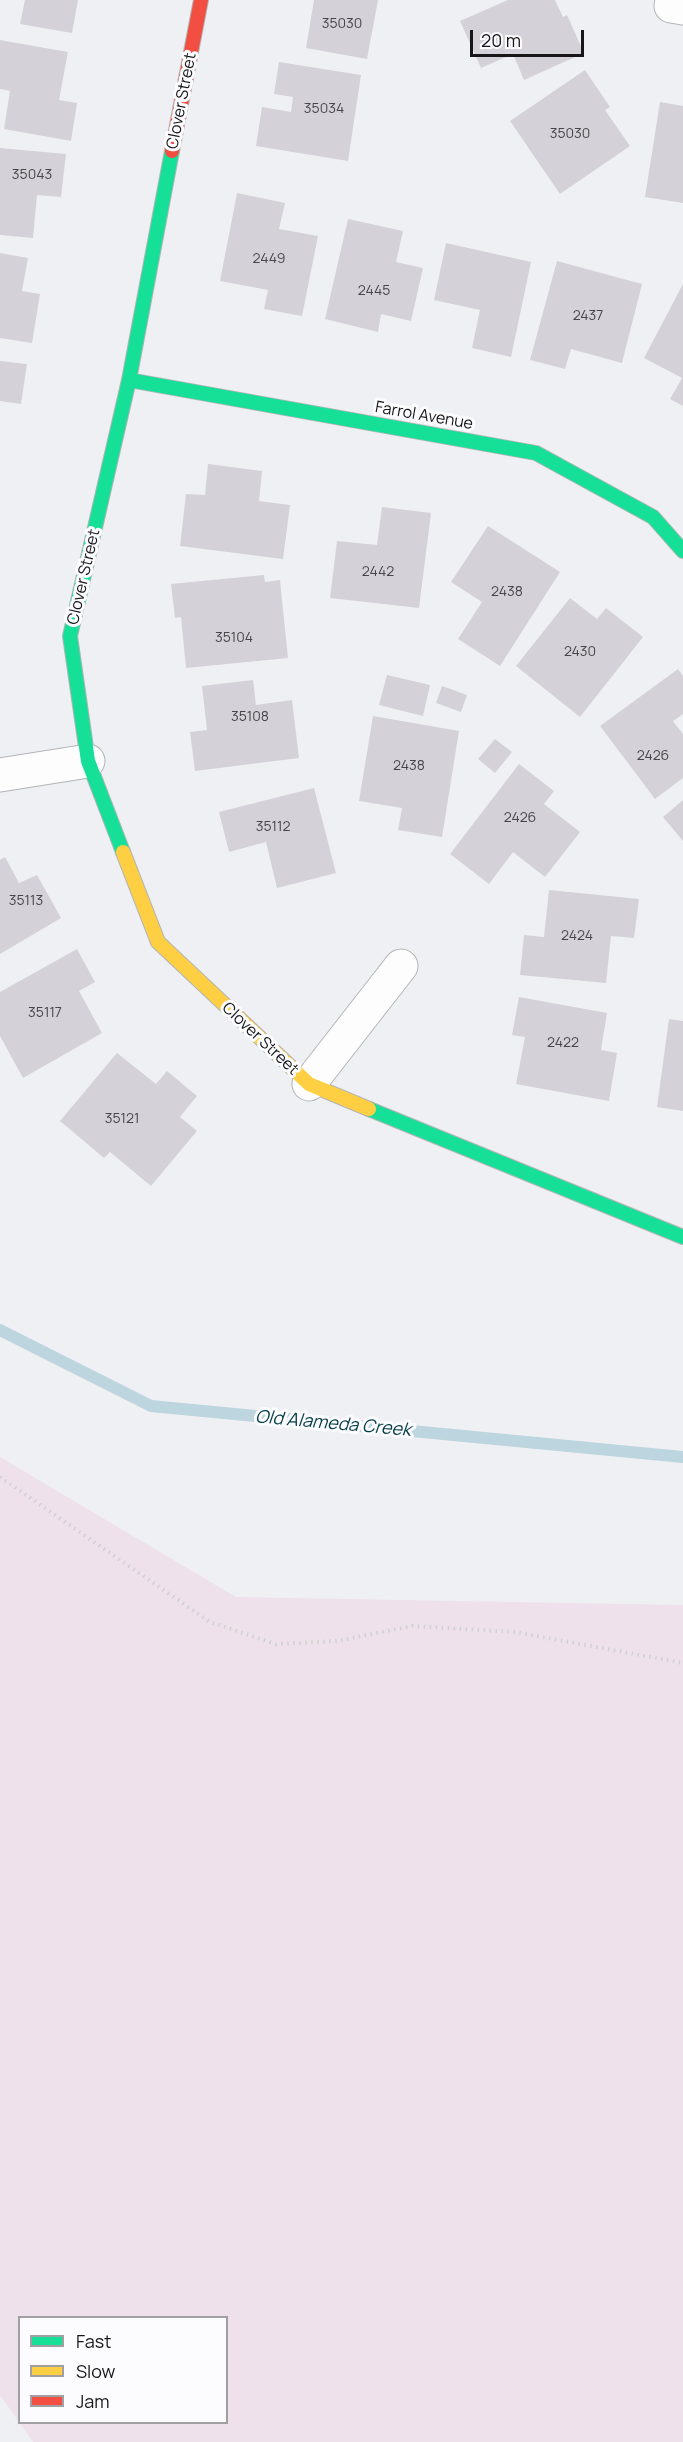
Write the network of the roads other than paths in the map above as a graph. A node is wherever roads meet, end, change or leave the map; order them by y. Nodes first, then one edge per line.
1 (201, 0) edge
2 (672, 0) edge
3 (683, 8) edge
4 (129, 380) junction
5 (683, 551) edge
6 (88, 761) junction
7 (0, 775) edge
8 (401, 966) dead end
9 (309, 1084) junction
10 (683, 1237) edge

1 - 4 street, Clover Street
2 - 3 street
4 - 5 street, Farrol Avenue
4 - 6 street, Clover Street
6 - 7 street
6 - 9 street, Clover Street
8 - 9 street, Clover Street
9 - 10 street, Clover Street

